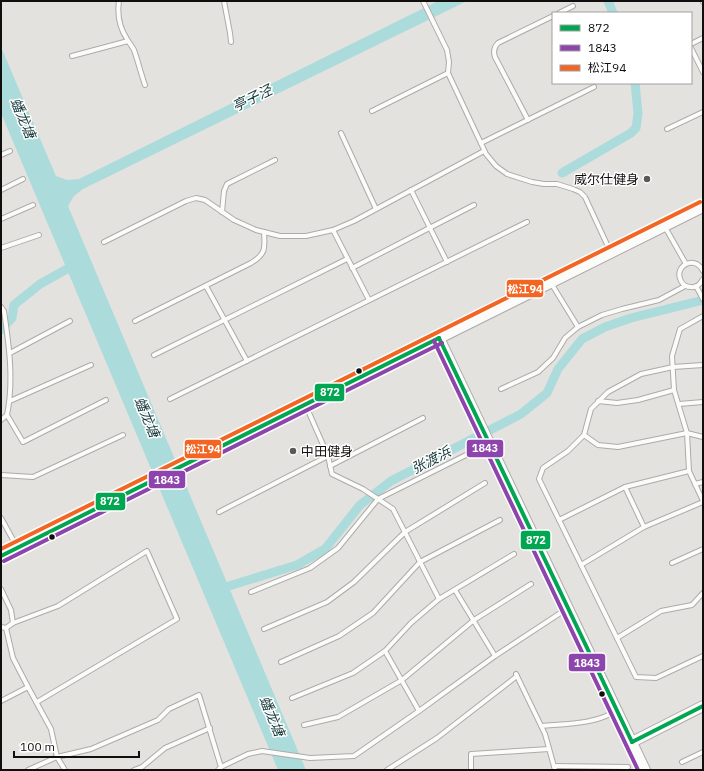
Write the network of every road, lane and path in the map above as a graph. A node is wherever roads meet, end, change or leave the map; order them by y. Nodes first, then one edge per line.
1 (119, 1) edge
2 (224, 1) edge
3 (423, 1) edge
4 (573, 6) dead end
5 (561, 12) edge
6 (552, 16) edge
7 (703, 38) edge
8 (128, 41) junction
9 (231, 42) dead end
10 (692, 44) edge
11 (692, 50) edge
12 (72, 56) dead end
13 (448, 72) junction
14 (703, 72) edge
15 (145, 85) dead end
16 (594, 87) dead end
17 (372, 111) dead end
18 (703, 112) edge
19 (528, 120) junction
20 (667, 129) dead end
21 (341, 133) dead end
22 (481, 143) junction
23 (10, 150) dead end
24 (484, 151) junction
25 (1, 155) edge
26 (275, 160) dead end
27 (23, 179) dead end
28 (1, 190) edge
29 (411, 190) junction
30 (474, 204) dead end
31 (33, 205) dead end
32 (703, 207) edge
33 (376, 209) junction
34 (222, 212) junction
35 (1, 219) edge
36 (527, 222) dead end
37 (665, 226) junction
38 (430, 228) junction
39 (333, 230) junction
40 (264, 232) junction
41 (38, 235) dead end
42 (104, 242) dead end
43 (1, 248) edge
44 (611, 253) junction
45 (347, 259) junction
46 (447, 262) junction
47 (686, 264) junction
48 (352, 268) junction
49 (703, 269) edge
50 (703, 279) edge
51 (551, 283) junction
52 (206, 286) junction
53 (685, 286) junction
54 (696, 286) junction
55 (703, 299) edge
56 (369, 300) junction
57 (1, 306) edge
58 (703, 316) edge
59 (225, 320) junction
60 (70, 321) dead end
61 (135, 321) dead end
62 (578, 326) junction
63 (439, 338) junction
64 (10, 353) junction
65 (154, 355) dead end
66 (247, 361) junction
67 (91, 365) dead end
68 (703, 365) edge
69 (673, 367) junction
70 (501, 389) dead end
71 (674, 390) junction
72 (170, 399) dead end
73 (106, 400) dead end
74 (598, 401) junction
75 (10, 402) junction
76 (703, 402) edge
77 (679, 404) junction
78 (305, 405) junction
79 (7, 415) junction
80 (423, 418) dead end
81 (1, 420) edge
82 (687, 433) junction
83 (123, 435) dead end
84 (584, 435) junction
85 (703, 437) edge
86 (472, 452) dead end
87 (328, 456) junction
88 (330, 466) junction
89 (689, 471) junction
90 (1, 475) edge
91 (703, 482) edge
92 (485, 483) dead end
93 (695, 484) junction
94 (625, 487) junction
95 (378, 499) junction
96 (703, 501) edge
97 (220, 512) dead end
98 (1, 518) edge
99 (500, 520) dead end
100 (559, 520) junction
101 (644, 527) junction
102 (405, 532) junction
103 (18, 548) junction
104 (703, 549) edge
105 (514, 554) dead end
106 (1, 556) edge
107 (420, 562) junction
108 (672, 563) dead end
109 (581, 565) junction
110 (531, 584) dead end
111 (1, 589) edge
112 (455, 590) junction
113 (251, 592) dead end
114 (703, 593) edge
115 (439, 599) junction
116 (568, 608) junction
117 (474, 620) junction
118 (13, 623) junction
119 (1, 627) edge
120 (6, 628) junction
121 (264, 629) dead end
122 (617, 638) junction
123 (384, 651) junction
124 (495, 656) junction
125 (703, 656) edge
126 (281, 662) dead end
127 (402, 680) junction
128 (28, 687) junction
129 (292, 698) dead end
130 (1, 701) edge
131 (36, 702) junction
132 (703, 706) edge
133 (616, 710) junction
134 (419, 711) junction
135 (304, 725) dead end
136 (542, 726) junction
137 (210, 728) junction
138 (632, 742) junction
139 (549, 750) junction
140 (703, 752) edge
141 (57, 757) junction
142 (682, 762) dead end
143 (628, 767) dead end
144 (554, 768) edge
145 (219, 769) edge
146 (28, 770) edge
147 (65, 770) edge
148 (134, 770) edge
149 (387, 770) edge
150 (471, 770) edge
151 (645, 770) edge

1 - 8 lane
2 - 9 lane
3 - 13 lane
4 - 5 lane
6 - 19 lane
7 - 10 lane
8 - 12 lane
8 - 15 lane
11 - 14 lane
13 - 17 lane
13 - 22 lane
16 - 19 lane
18 - 20 lane
19 - 22 lane
21 - 33 lane
22 - 24 lane
23 - 25 lane
24 - 29 lane
24 - 44 lane
26 - 34 lane
27 - 28 lane
29 - 33 lane
29 - 38 lane
30 - 38 lane
31 - 35 lane
32 - 37 street
33 - 39 lane
34 - 40 lane
34 - 42 lane
36 - 46 lane
37 - 44 street
37 - 47 lane
38 - 46 lane
38 - 48 lane
39 - 40 lane
39 - 45 lane
40 - 52 lane
41 - 43 lane
44 - 51 street
45 - 48 lane
45 - 59 lane
46 - 56 lane
47 - 49 lane
47 - 53 lane
48 - 56 lane
50 - 54 lane
51 - 62 lane
51 - 63 street
52 - 59 lane
52 - 61 lane
53 - 54 lane
53 - 62 lane
54 - 55 lane
56 - 66 lane
57 - 64 lane
58 - 69 lane
59 - 65 lane
59 - 66 lane
60 - 64 lane
62 - 70 lane
63 - 78 street
63 - 116 street
64 - 75 lane
66 - 72 lane
67 - 75 lane
68 - 69 lane
69 - 71 lane
69 - 74 lane
71 - 74 lane
71 - 77 lane
73 - 79 lane
74 - 84 lane
75 - 79 lane
76 - 77 lane
77 - 82 lane
78 - 87 lane
78 - 103 street
79 - 81 lane
80 - 88 lane
82 - 84 lane
82 - 85 lane
82 - 89 lane
83 - 90 lane
84 - 100 lane
86 - 95 lane
87 - 88 lane
87 - 97 lane
88 - 95 lane
89 - 93 lane
89 - 94 lane
91 - 93 lane
92 - 102 lane
93 - 96 lane
94 - 100 lane
94 - 101 lane
95 - 102 lane
95 - 113 lane
96 - 101 lane
98 - 103 lane
99 - 107 lane
100 - 109 lane
101 - 109 lane
102 - 107 lane
102 - 121 lane
103 - 106 street
104 - 108 lane
105 - 112 lane
107 - 115 lane
107 - 126 lane
109 - 122 lane
110 - 117 lane
111 - 118 lane
112 - 115 lane
112 - 117 lane
114 - 122 lane
115 - 123 lane
116 - 124 lane
116 - 133 street
117 - 124 lane
117 - 127 lane
118 - 120 lane
118 - 131 lane
119 - 120 lane
120 - 128 lane
122 - 125 lane
123 - 127 lane
123 - 129 lane
124 - 134 lane
127 - 134 lane
127 - 135 lane
128 - 130 lane
128 - 131 lane
131 - 141 lane
132 - 138 street
133 - 136 lane
133 - 138 street
134 - 145 lane
136 - 139 lane
136 - 149 lane
137 - 141 lane
137 - 145 lane
137 - 148 lane
138 - 151 street
139 - 144 lane
139 - 150 lane
140 - 142 lane
141 - 146 lane
141 - 147 lane
143 - 144 lane

